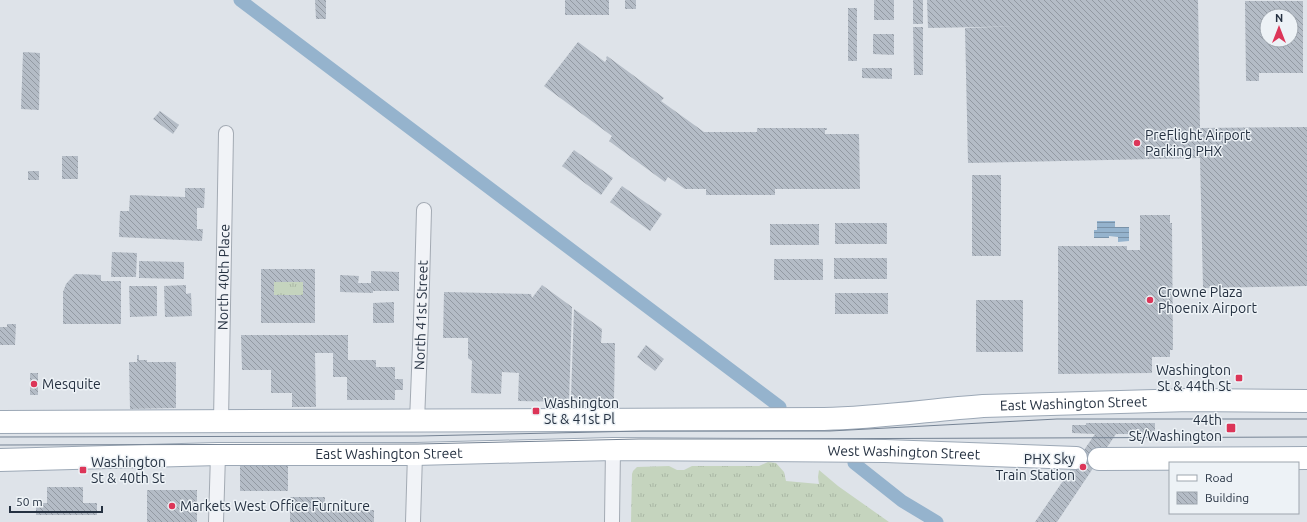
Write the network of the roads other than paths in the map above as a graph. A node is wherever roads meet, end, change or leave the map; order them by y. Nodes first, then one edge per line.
1 (226, 133) dead end
2 (424, 210) dead end
3 (1307, 402) edge
4 (221, 421) junction
5 (417, 421) junction
6 (0, 422) edge
7 (613, 449) junction
8 (788, 450) joint
9 (218, 454) junction
10 (415, 454) junction
11 (1076, 458) dead end
12 (1307, 458) edge
13 (1099, 459) dead end
14 (0, 460) edge
15 (216, 522) edge
16 (413, 522) edge
17 (612, 522) edge

1 - 4 street, North 40th Place
2 - 5 street, North 41st Street
3 - 5 main road, East Washington Street
4 - 5 main road
4 - 6 main road
7 - 8 main road, East Washington Street
7 - 10 main road, East Washington Street
7 - 17 street
8 - 11 main road, West Washington Street
9 - 10 main road, East Washington Street
9 - 14 main road, East Washington Street
9 - 15 street
10 - 16 street
12 - 13 main road

